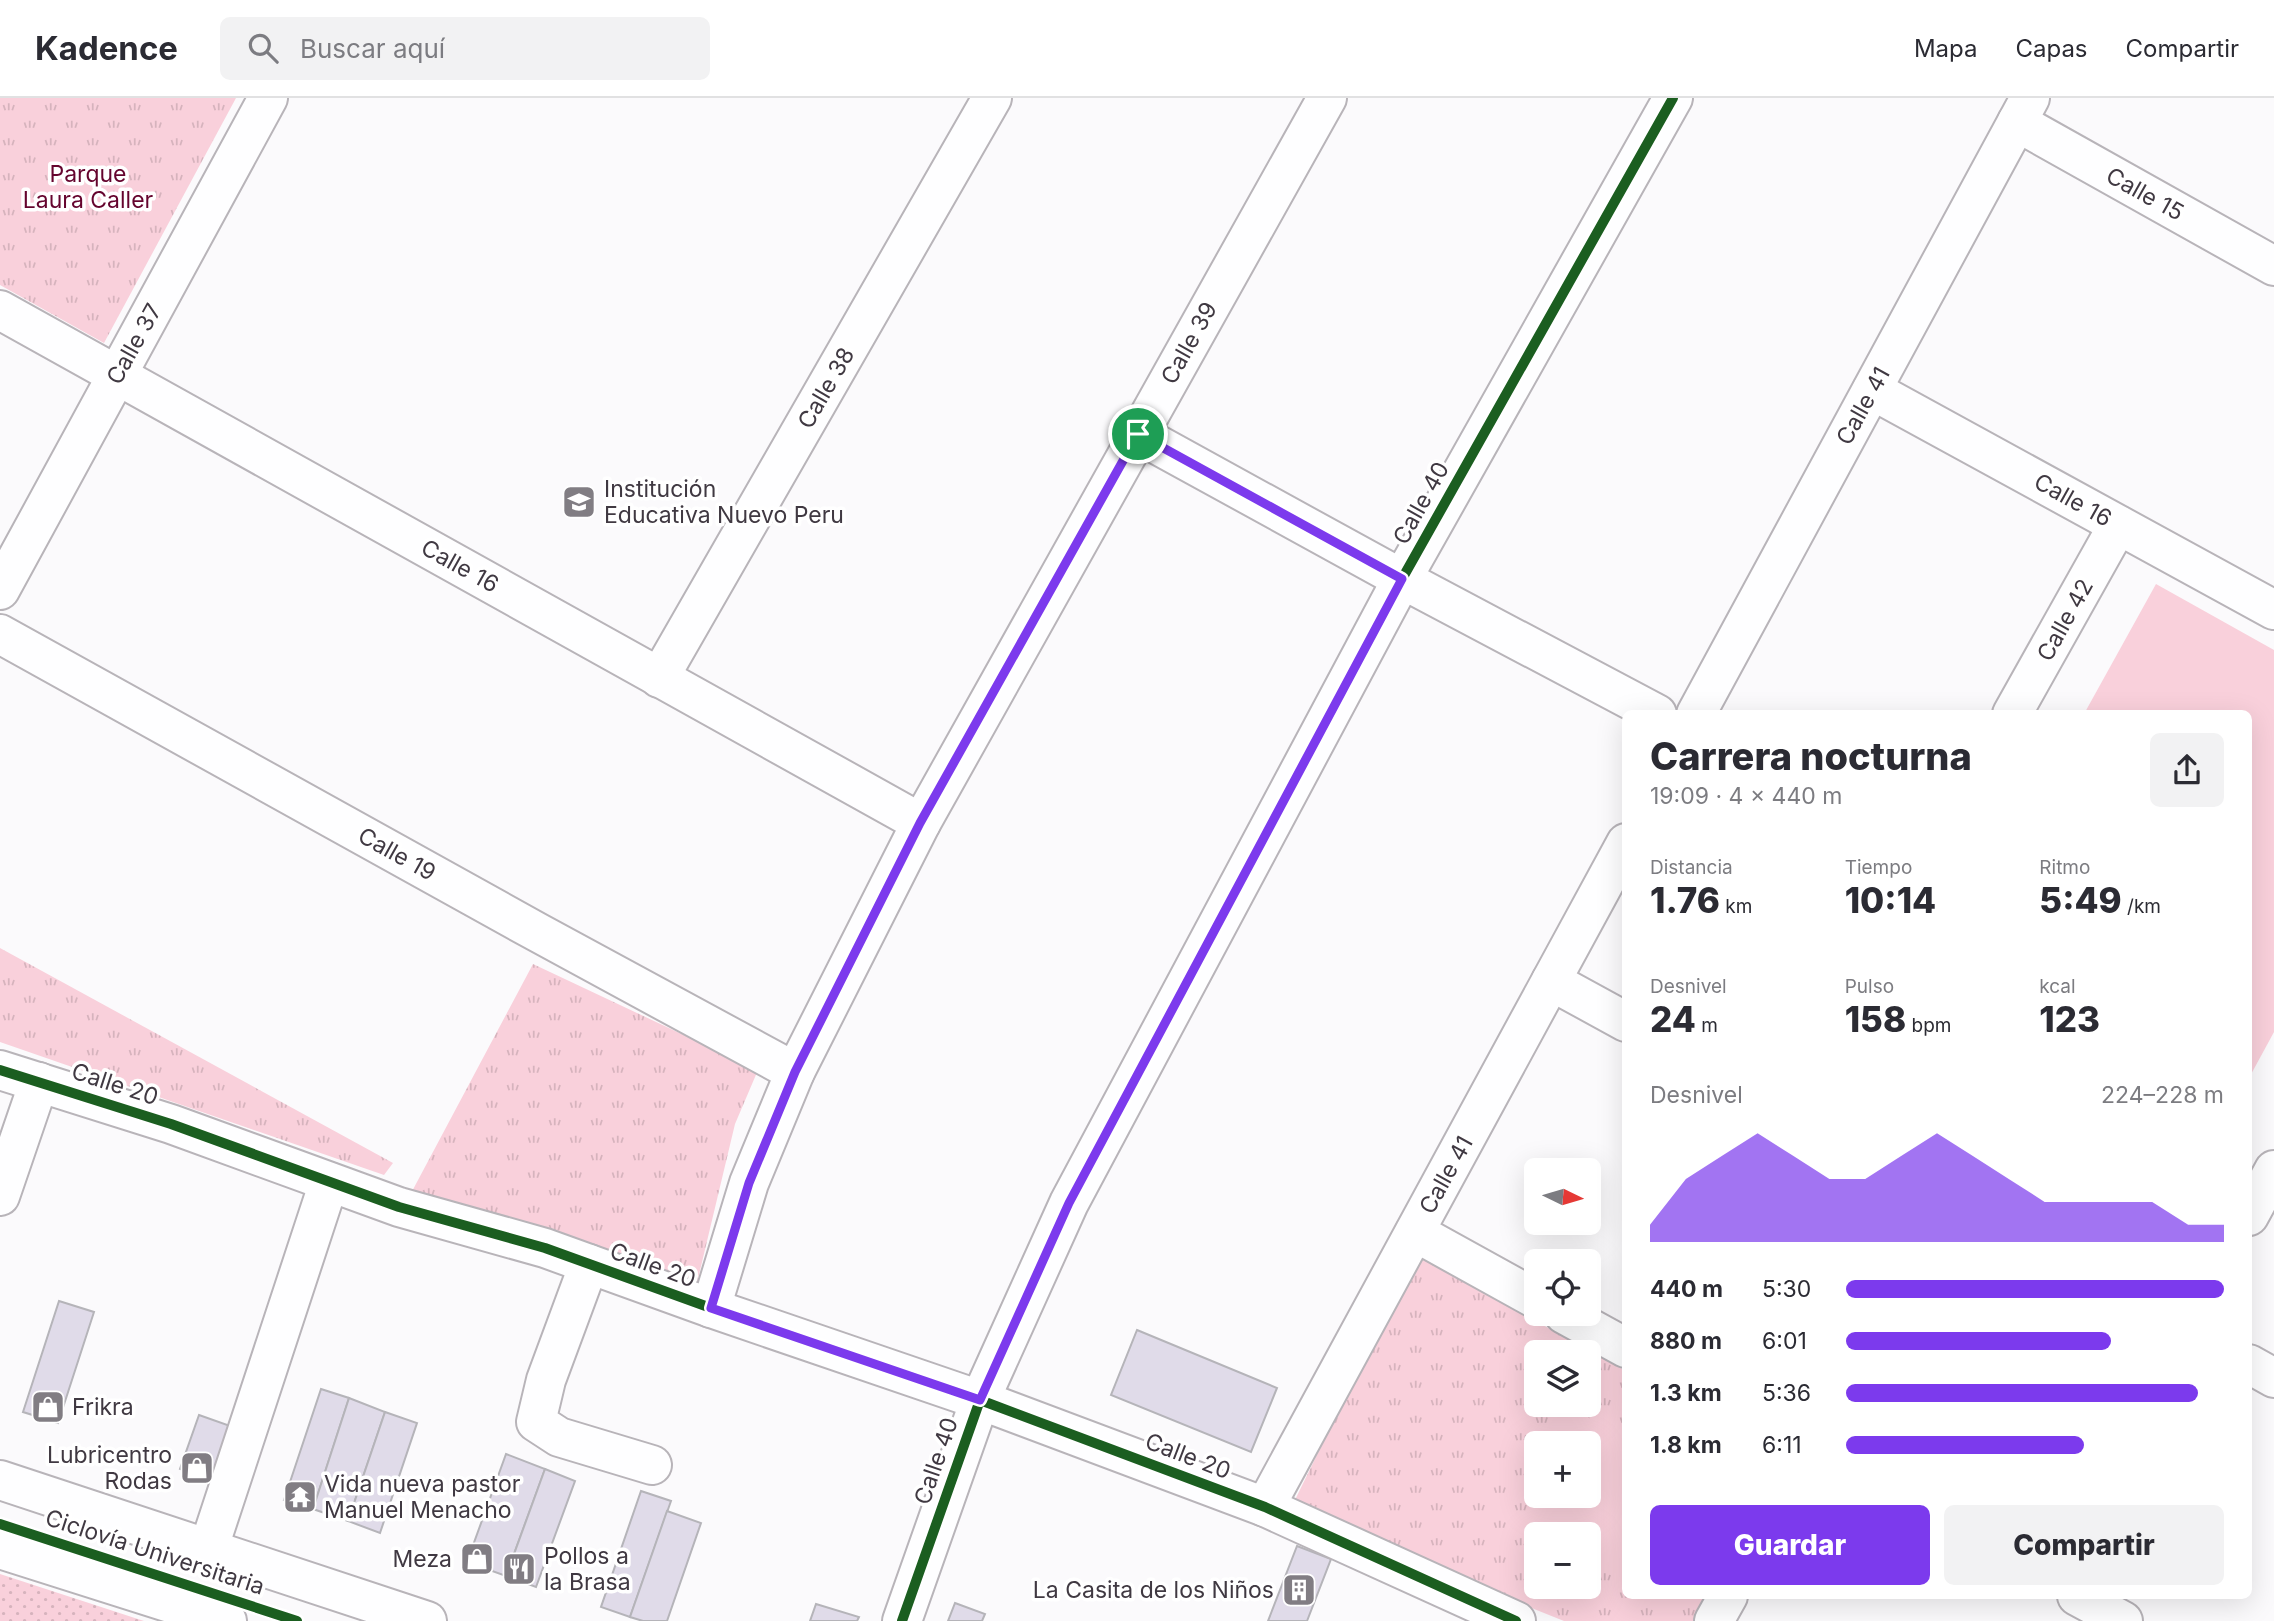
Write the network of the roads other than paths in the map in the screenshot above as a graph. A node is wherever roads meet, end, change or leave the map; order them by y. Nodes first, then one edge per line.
1 (268, 98) edge
2 (992, 98) edge
3 (1326, 98) edge
4 (1673, 98) edge
5 (2024, 110) edge
6 (2274, 266) edge
7 (0, 310) edge
8 (117, 375) junction
9 (1872, 390) junction
10 (1138, 434) junction
11 (2118, 525) junction
12 (1402, 579) junction
13 (0, 590) edge
14 (2274, 610) edge
15 (0, 634) edge
16 (660, 678) junction
17 (1649, 710) edge
18 (1698, 710) edge
19 (2014, 710) edge
20 (920, 823) junction
21 (1622, 850) edge
22 (1551, 981) junction
23 (1622, 1020) edge
24 (0, 1070) edge
25 (795, 1072) junction
26 (39, 1082) junction
27 (2274, 1170) edge
28 (329, 1182) junction
29 (0, 1196) edge
30 (2252, 1210) edge
31 (1415, 1232) junction
32 (589, 1264) junction
33 (1524, 1292) edge
34 (711, 1308) junction
35 (1586, 1326) edge
36 (1622, 1346) edge
37 (2252, 1366) edge
38 (2274, 1378) edge
39 (980, 1400) junction
40 (652, 1465) dead end
41 (0, 1480) edge
42 (1265, 1507) junction
43 (209, 1547) junction
44 (0, 1549) edge
45 (1726, 1599) edge
46 (2083, 1599) edge
47 (227, 1621) edge
48 (428, 1621) edge
49 (902, 1621) edge
50 (1516, 1621) edge
51 (1714, 1621) edge
52 (2123, 1621) edge

1 - 8 street, Calle 37
2 - 16 street, Calle 38
3 - 10 street, Calle 39
4 - 12 street, Calle 40
5 - 6 street, Calle 15
5 - 9 street, Calle 41
7 - 8 street, Calle 16
8 - 13 street, Calle 37
8 - 16 street, Calle 16
9 - 11 street, Calle 16
9 - 18 street, Calle 41
10 - 12 street
10 - 20 street, Calle 39
11 - 14 street, Calle 16
11 - 19 street, Calle 42
12 - 17 street
12 - 39 street, Calle 40
15 - 25 street, Calle 19
16 - 20 street, Calle 16
20 - 25 street, Calle 39
21 - 22 street, Calle 41
22 - 23 street
22 - 31 street, Calle 41
24 - 26 street, Calle 20
25 - 34 street, Calle 39
26 - 28 street, Calle 20
26 - 29 street
27 - 30 street
28 - 32 street, Calle 20
28 - 43 street
31 - 33 street
31 - 42 street, Calle 41
32 - 34 street, Calle 20
32 - 40 street
34 - 39 street, Calle 20
35 - 36 street
37 - 38 street
39 - 42 street, Calle 20
39 - 49 street, Calle 40
41 - 43 street
42 - 50 street, Calle 20
43 - 48 street
44 - 47 street
45 - 51 street
46 - 52 street

